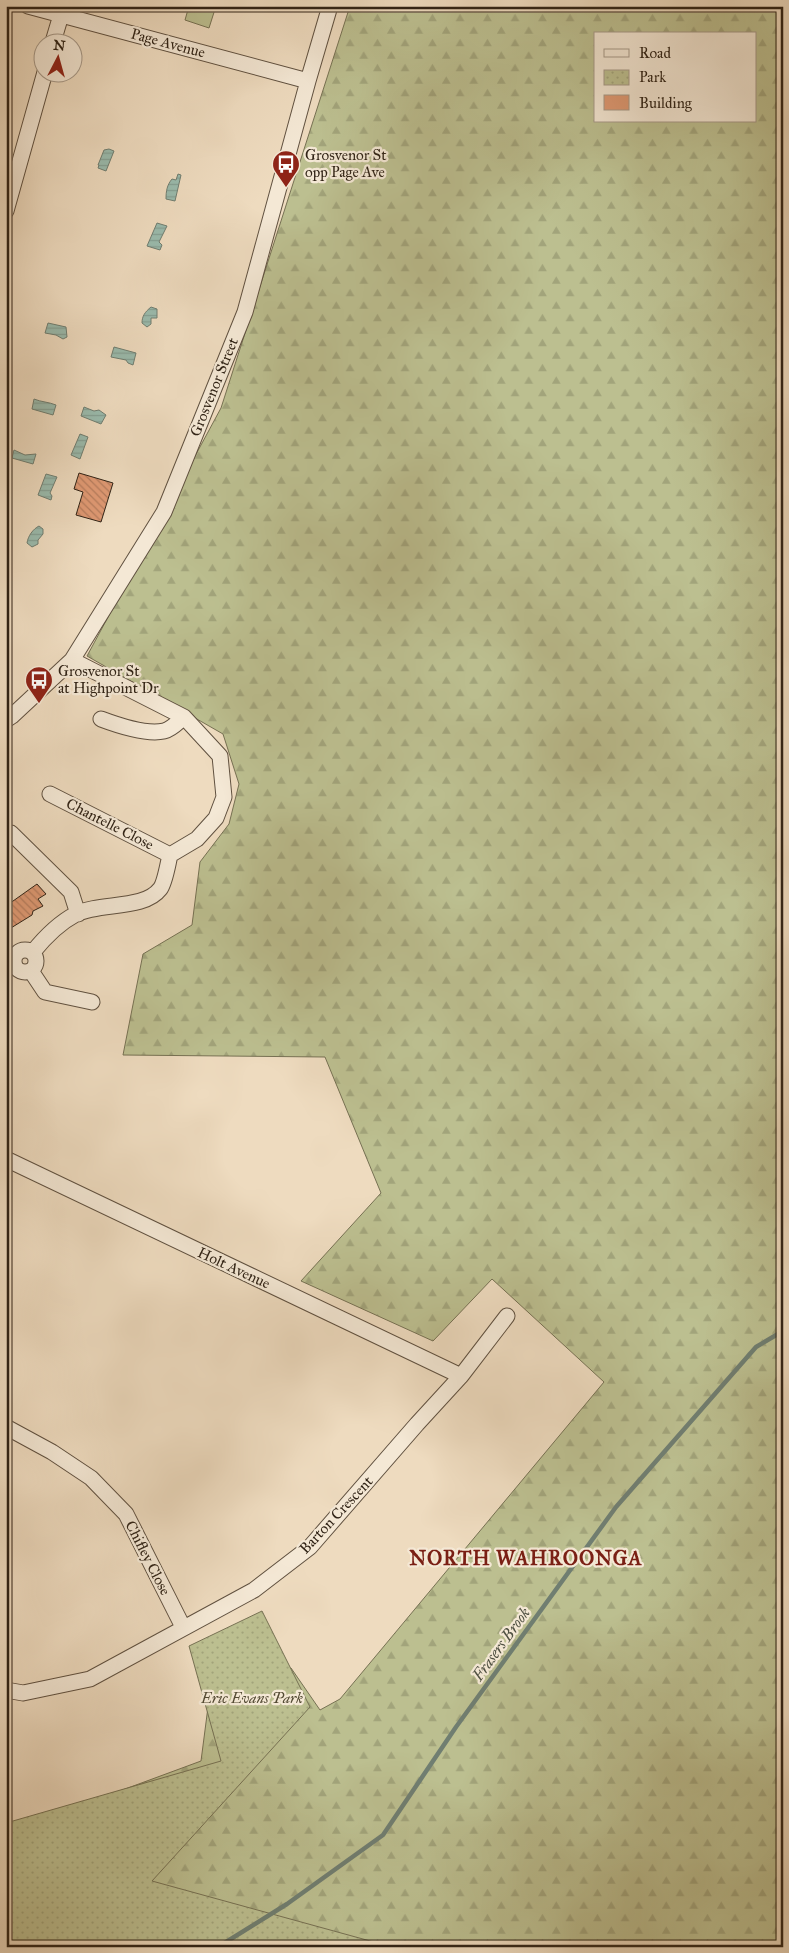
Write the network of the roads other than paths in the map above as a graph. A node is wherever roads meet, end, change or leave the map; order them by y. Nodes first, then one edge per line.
1 (28, 6) edge
2 (330, 6) edge
3 (61, 15) junction
4 (56, 32) edge
5 (308, 81) junction
6 (42, 82) edge
7 (6, 211) edge
8 (72, 660) junction
9 (184, 717) junction
10 (101, 719) dead end
11 (6, 720) edge
12 (50, 794) dead end
13 (12, 833) dead end
14 (170, 855) junction
15 (78, 914) junction
16 (33, 952) junction
17 (10, 967) edge
18 (31, 971) junction
19 (92, 1002) dead end
20 (6, 1159) edge
21 (507, 1316) dead end
22 (461, 1376) junction
23 (6, 1428) edge
24 (183, 1627) junction
25 (6, 1690) edge

1 - 3 street, Page Avenue
2 - 5 street, Grosvenor Street
3 - 4 street
3 - 5 street, Page Avenue
5 - 8 street, Grosvenor Street
6 - 7 street
8 - 9 street
8 - 11 street, Grosvenor Street
9 - 10 street
9 - 14 street
12 - 14 street, Chantelle Close
13 - 15 street
14 - 15 street
15 - 16 street
16 - 17 street
16 - 18 street
17 - 18 street
18 - 19 street
20 - 22 street, Holt Avenue
21 - 22 street, Barton Crescent
22 - 24 street, Barton Crescent
23 - 24 street, Chifley Close
24 - 25 street, Barton Crescent

